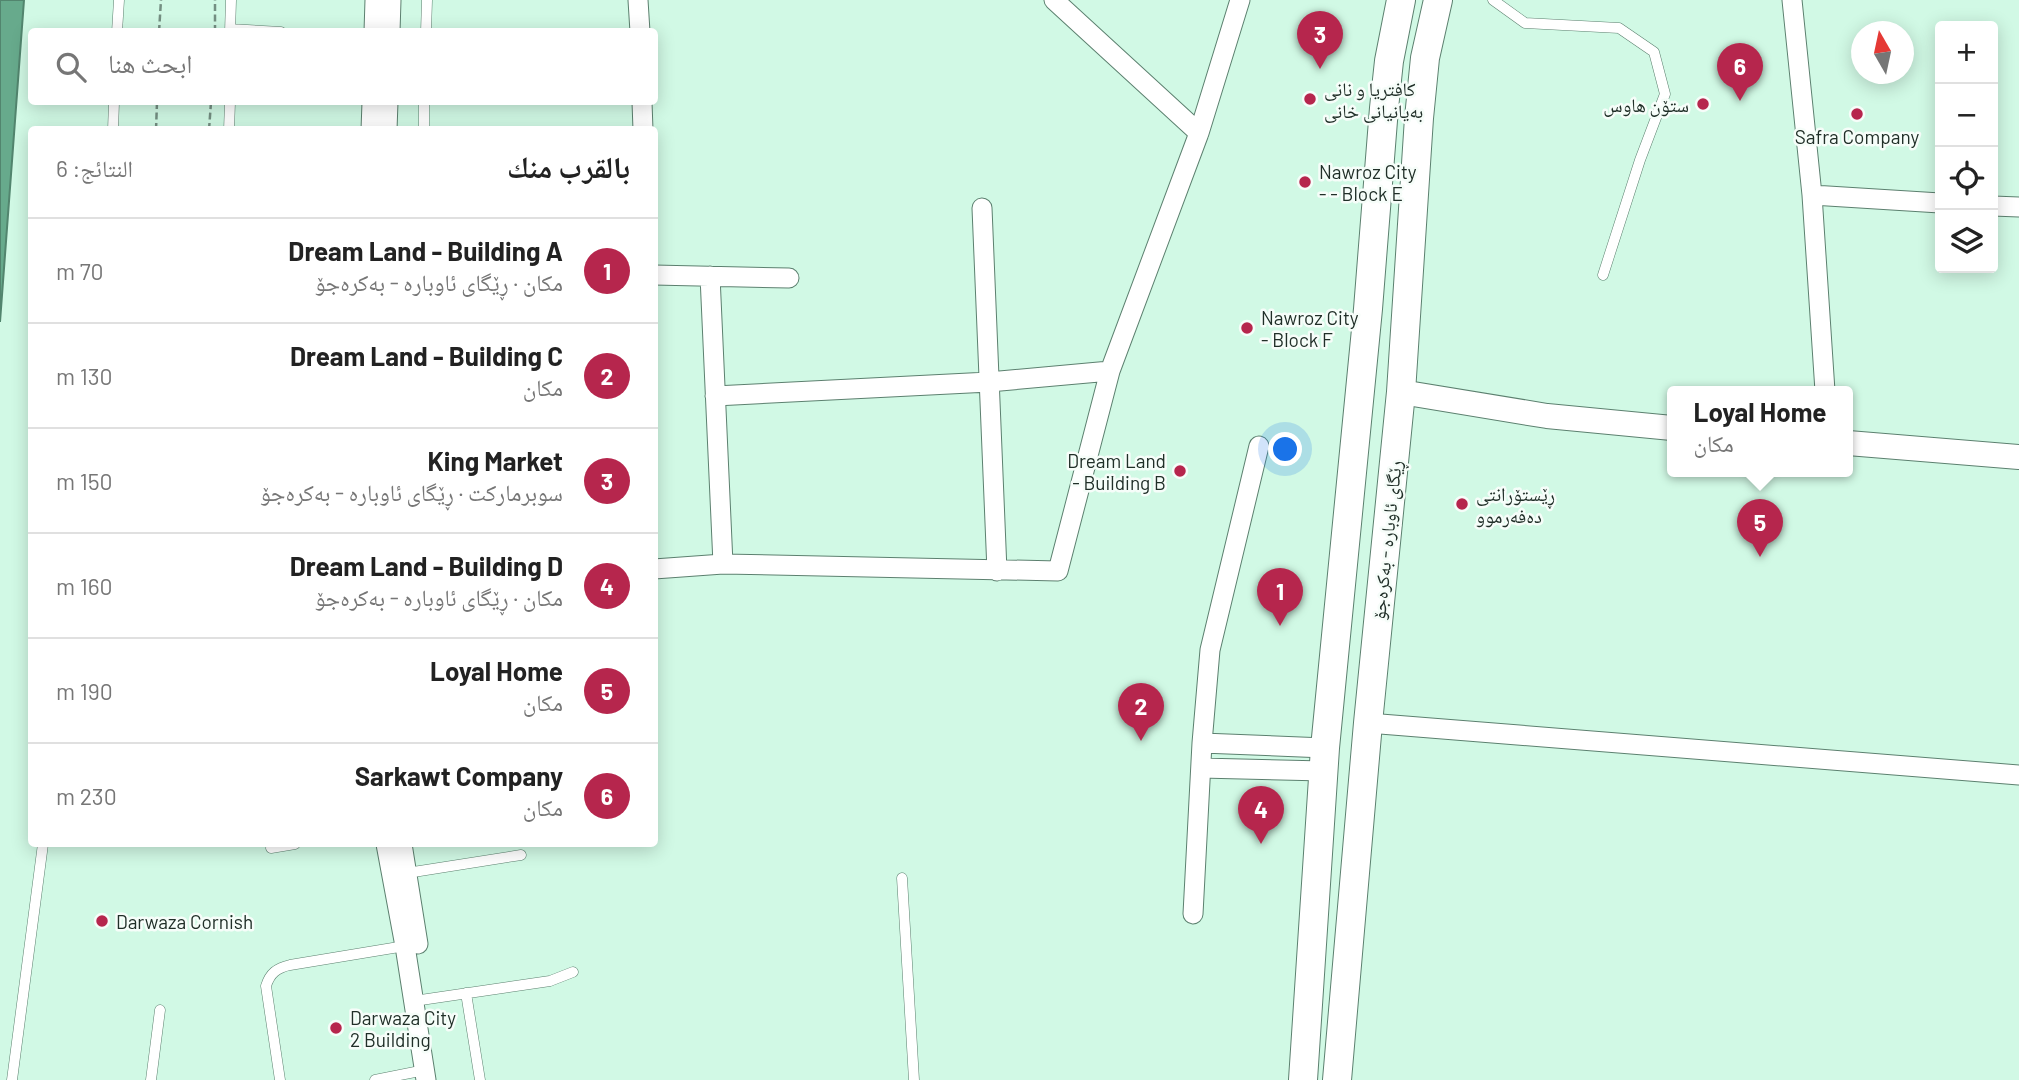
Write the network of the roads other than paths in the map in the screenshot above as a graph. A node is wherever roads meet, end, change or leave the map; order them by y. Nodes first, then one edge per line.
1 (119, 0) edge
2 (231, 0) edge
3 (374, 0) edge
4 (391, 0) edge
5 (426, 0) edge
6 (638, 0) edge
7 (1054, 0) edge
8 (1240, 0) edge
9 (1438, 0) edge
10 (1493, 0) edge
11 (1792, 0) edge
12 (1398, 11) edge
13 (117, 28) edge
14 (230, 28) edge
15 (374, 28) edge
16 (390, 28) edge
17 (426, 28) edge
18 (640, 28) edge
19 (1431, 29) junction
20 (114, 105) edge
21 (230, 105) edge
22 (372, 105) edge
23 (388, 105) edge
24 (425, 105) edge
25 (642, 105) edge
26 (113, 126) edge
27 (229, 126) edge
28 (371, 126) edge
29 (387, 126) edge
30 (424, 126) edge
31 (643, 126) edge
32 (1199, 133) junction
33 (1812, 195) junction
34 (1935, 203) edge
35 (1998, 206) edge
36 (2019, 207) edge
37 (982, 208) dead end
38 (658, 275) edge
39 (1603, 275) dead end
40 (710, 276) junction
41 (789, 278) dead end
42 (1110, 371) junction
43 (989, 382) junction
44 (1825, 386) edge
45 (1401, 392) junction
46 (715, 396) junction
47 (1667, 428) edge
48 (1853, 443) edge
49 (1259, 446) dead end
50 (2019, 457) edge
51 (723, 564) junction
52 (658, 569) edge
53 (997, 571) junction
54 (1368, 723) junction
55 (1202, 743) junction
56 (1324, 759) junction
57 (1201, 768) junction
58 (2019, 775) edge
59 (43, 847) edge
60 (277, 847) edge
61 (387, 847) edge
62 (403, 847) edge
63 (271, 848) dead end
64 (521, 855) dead end
65 (407, 873) junction
66 (902, 878) dead end
67 (1193, 914) dead end
68 (405, 946) junction
69 (573, 972) dead end
70 (466, 993) junction
71 (421, 1000) junction
72 (160, 1010) dead end
73 (430, 1077) edge
74 (380, 1079) edge
75 (12, 1080) edge
76 (151, 1080) edge
77 (280, 1080) edge
78 (480, 1080) edge
79 (914, 1080) edge
80 (1303, 1080) edge
81 (1336, 1080) edge

1 - 13 lane
2 - 14 lane
3 - 15 street
4 - 16 street
5 - 17 lane
6 - 18 street
7 - 32 street
8 - 32 street
9 - 19 main road, ڕێگای ئاوبارە - بەکرەجۆ
10 - 39 lane
11 - 33 street
12 - 19 main road
12 - 56 main road
19 - 45 main road, ڕێگای ئاوبارە - بەکرەجۆ
20 - 26 lane
21 - 27 lane
22 - 28 street
23 - 29 street
24 - 30 lane
25 - 31 street
32 - 42 street
33 - 34 street
33 - 44 street
35 - 36 street
37 - 43 street
38 - 40 street
40 - 41 street
40 - 46 street
42 - 43 street
42 - 53 street
43 - 46 street
43 - 53 street
45 - 47 street
45 - 54 main road, ڕێگای ئاوبارە - بەکرەجۆ
46 - 51 street
48 - 50 street
49 - 55 street
51 - 52 street
51 - 53 street
54 - 58 street
54 - 81 main road, ڕێگای ئاوبارە - بەکرەجۆ
55 - 56 street
55 - 57 street
56 - 57 street
56 - 80 main road
57 - 67 street
59 - 75 lane
60 - 63 lane
61 - 68 street
62 - 65 street
64 - 65 lane
65 - 71 street
66 - 79 lane
68 - 71 street
68 - 77 lane
69 - 70 lane
70 - 71 lane
70 - 78 lane
71 - 73 street
72 - 76 lane
73 - 74 lane

